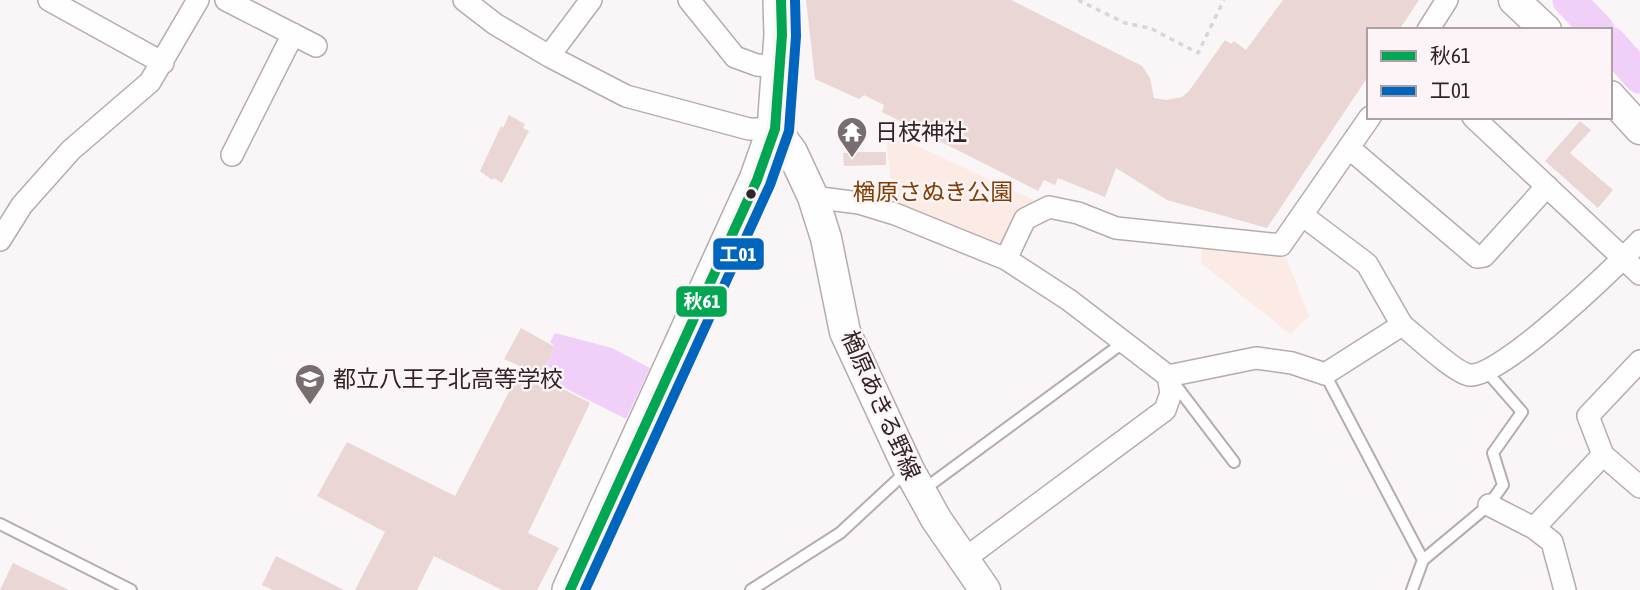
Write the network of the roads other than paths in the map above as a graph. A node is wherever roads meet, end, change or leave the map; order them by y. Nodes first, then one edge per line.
1 (49, 0) edge
2 (198, 0) edge
3 (226, 0) edge
4 (464, 0) edge
5 (591, 0) edge
6 (689, 0) edge
7 (781, 0) edge
8 (1447, 0) edge
9 (1514, 0) edge
10 (1429, 28) edge
11 (1544, 28) edge
12 (293, 34) junction
13 (316, 46) dead end
14 (549, 56) junction
15 (163, 63) junction
16 (780, 67) junction
17 (1612, 98) edge
18 (1369, 119) edge
19 (1475, 119) edge
20 (775, 129) junction
21 (1640, 129) edge
22 (1349, 148) junction
23 (232, 155) dead end
24 (1547, 186) junction
25 (813, 197) junction
26 (1303, 215) junction
27 (0, 240) edge
28 (1640, 241) edge
29 (1623, 258) junction
30 (1006, 259) junction
31 (1640, 274) edge
32 (1402, 325) junction
33 (1125, 342) junction
34 (1640, 361) edge
35 (1487, 372) junction
36 (1325, 374) junction
37 (1168, 376) junction
38 (1603, 455) junction
39 (1234, 462) dead end
40 (915, 481) junction
41 (1640, 487) edge
42 (1489, 505) junction
43 (0, 524) edge
44 (1534, 528) junction
45 (963, 560) junction
46 (1423, 561) junction
47 (131, 590) edge
48 (570, 590) edge
49 (751, 590) edge
50 (985, 590) edge
51 (1412, 590) edge
52 (1565, 590) edge

1 - 15 street
2 - 15 street
3 - 12 street
4 - 14 street
5 - 14 street
6 - 16 street
7 - 16 main road
8 - 10 street
9 - 11 main road
12 - 13 street
12 - 23 street
14 - 20 street
15 - 27 street
16 - 20 main road
17 - 21 main road
18 - 22 street
19 - 24 street
20 - 25 main road, 楢原あきる野線
20 - 48 main road
22 - 24 street
22 - 26 street
24 - 29 street
25 - 30 street
25 - 40 main road, 楢原あきる野線
26 - 30 street
26 - 32 street
28 - 29 street
29 - 31 street
29 - 35 street
30 - 33 street
32 - 35 street
32 - 36 street
33 - 37 street
33 - 40 lane
34 - 38 street
35 - 42 lane
36 - 37 street
36 - 46 lane
37 - 39 lane
37 - 45 street
38 - 41 street
38 - 44 street
40 - 45 main road, 楢原あきる野線
40 - 49 lane
42 - 44 street
42 - 46 lane
43 - 47 lane
44 - 52 street
45 - 50 main road, 楢原あきる野線
46 - 51 lane

